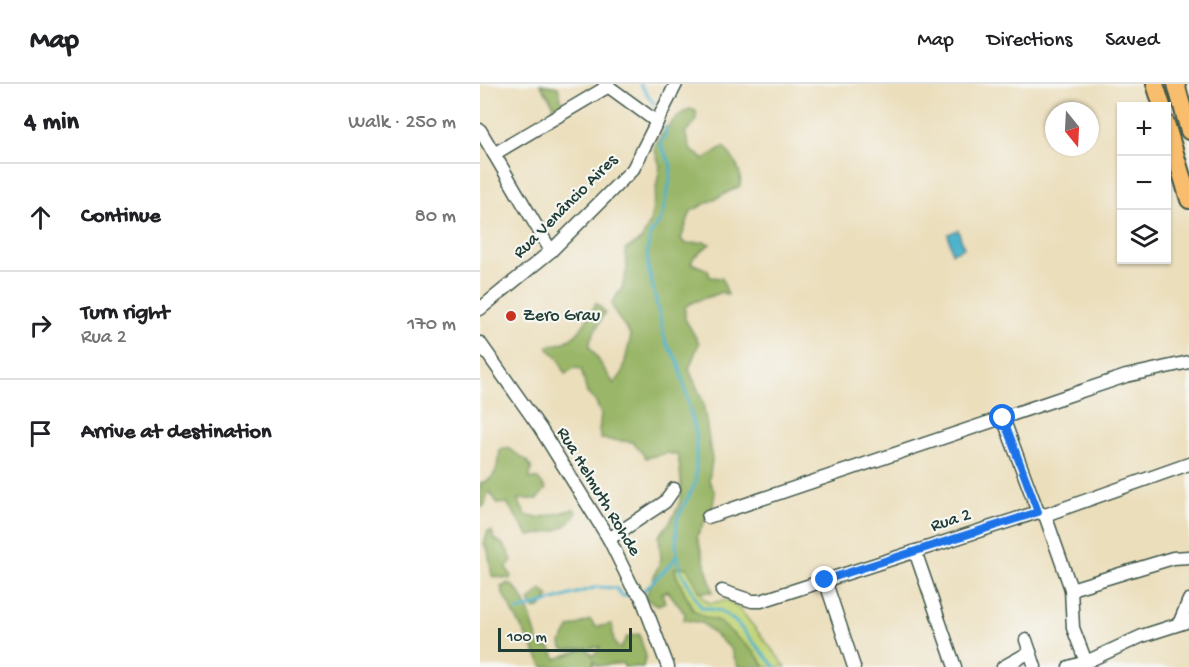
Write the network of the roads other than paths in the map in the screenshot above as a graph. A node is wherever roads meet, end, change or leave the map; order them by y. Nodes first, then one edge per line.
1 (676, 84) edge
2 (1155, 84) edge
3 (1176, 84) edge
4 (606, 86) edge
5 (1161, 102) edge
6 (657, 122) junction
7 (480, 130) edge
8 (1189, 131) edge
9 (1171, 137) edge
10 (494, 154) junction
11 (1189, 200) edge
12 (551, 251) junction
13 (480, 309) edge
14 (480, 343) edge
15 (1189, 362) edge
16 (1003, 418) junction
17 (1189, 464) edge
18 (674, 489) dead end
19 (1041, 513) junction
20 (708, 517) dead end
21 (609, 539) junction
22 (915, 551) junction
23 (1189, 557) edge
24 (825, 580) junction
25 (1071, 589) junction
26 (722, 591) dead end
27 (1189, 600) edge
28 (1184, 623) edge
29 (1086, 662) junction
30 (669, 667) edge
31 (854, 667) edge
32 (955, 667) edge
33 (1003, 667) edge
34 (1035, 667) edge
35 (1069, 667) edge

1 - 6 street, Rua Venâncio Aires
2 - 5 main road
3 - 8 main road
4 - 6 street
4 - 10 street
6 - 12 street, Rua Venâncio Aires
7 - 10 street
9 - 11 main road
10 - 12 street
12 - 13 street, Rua Venâncio Aires
14 - 21 street, Rua Helmuth Rohde
15 - 16 street
16 - 19 street
16 - 20 street
17 - 19 street, Rua 2
18 - 21 street
19 - 22 street, Rua 2
19 - 25 street
21 - 30 street, Rua Helmuth Rohde
22 - 24 street, Rua 2
22 - 32 street
23 - 25 street
24 - 26 street, Rua 2
24 - 31 street
25 - 29 street
27 - 28 street
28 - 29 street
29 - 35 street
33 - 34 street

